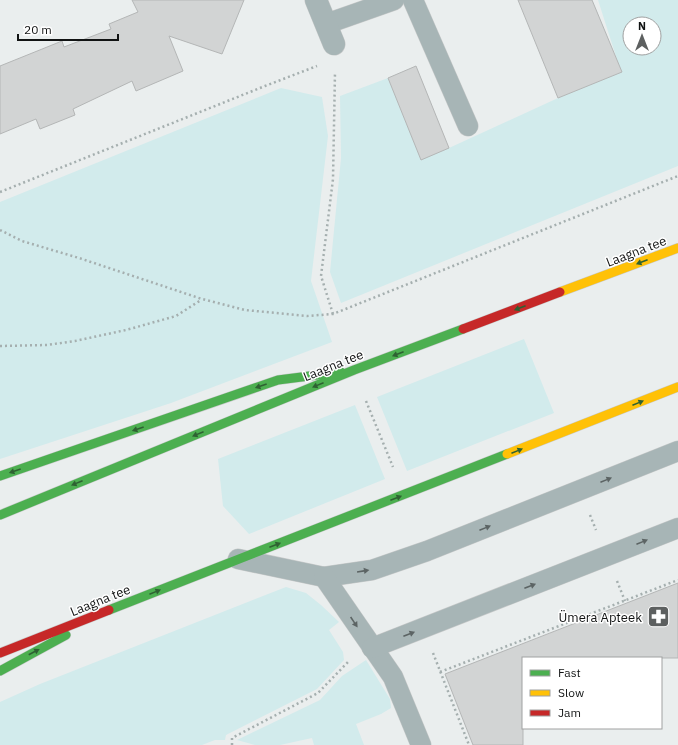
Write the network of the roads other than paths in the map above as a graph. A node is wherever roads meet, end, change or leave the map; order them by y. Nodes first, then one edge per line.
1 (316, 0) edge
2 (394, 0) edge
3 (414, 0) edge
4 (332, 43) joint
5 (468, 126) dead end
6 (678, 248) edge
7 (354, 370) junction
8 (678, 387) edge
9 (678, 452) edge
10 (0, 476) edge
11 (0, 515) edge
12 (678, 528) edge
13 (238, 559) junction
14 (324, 578) junction
15 (118, 607) junction
16 (372, 648) junction
17 (0, 653) edge
18 (0, 671) edge
19 (421, 745) edge

1 - 4 street
2 - 4 lane
3 - 5 lane
6 -> 7 main road, Laagna tee
7 -> 10 main road
7 -> 11 main road, Laagna tee
13 -> 8 main road, Laagna tee
14 -> 9 lane
16 -> 12 lane
13 - 14 lane
15 -> 13 main road, Laagna tee
14 -> 16 lane
15 - 17 main road, Laagna tee
18 -> 15 main road
16 - 19 lane

